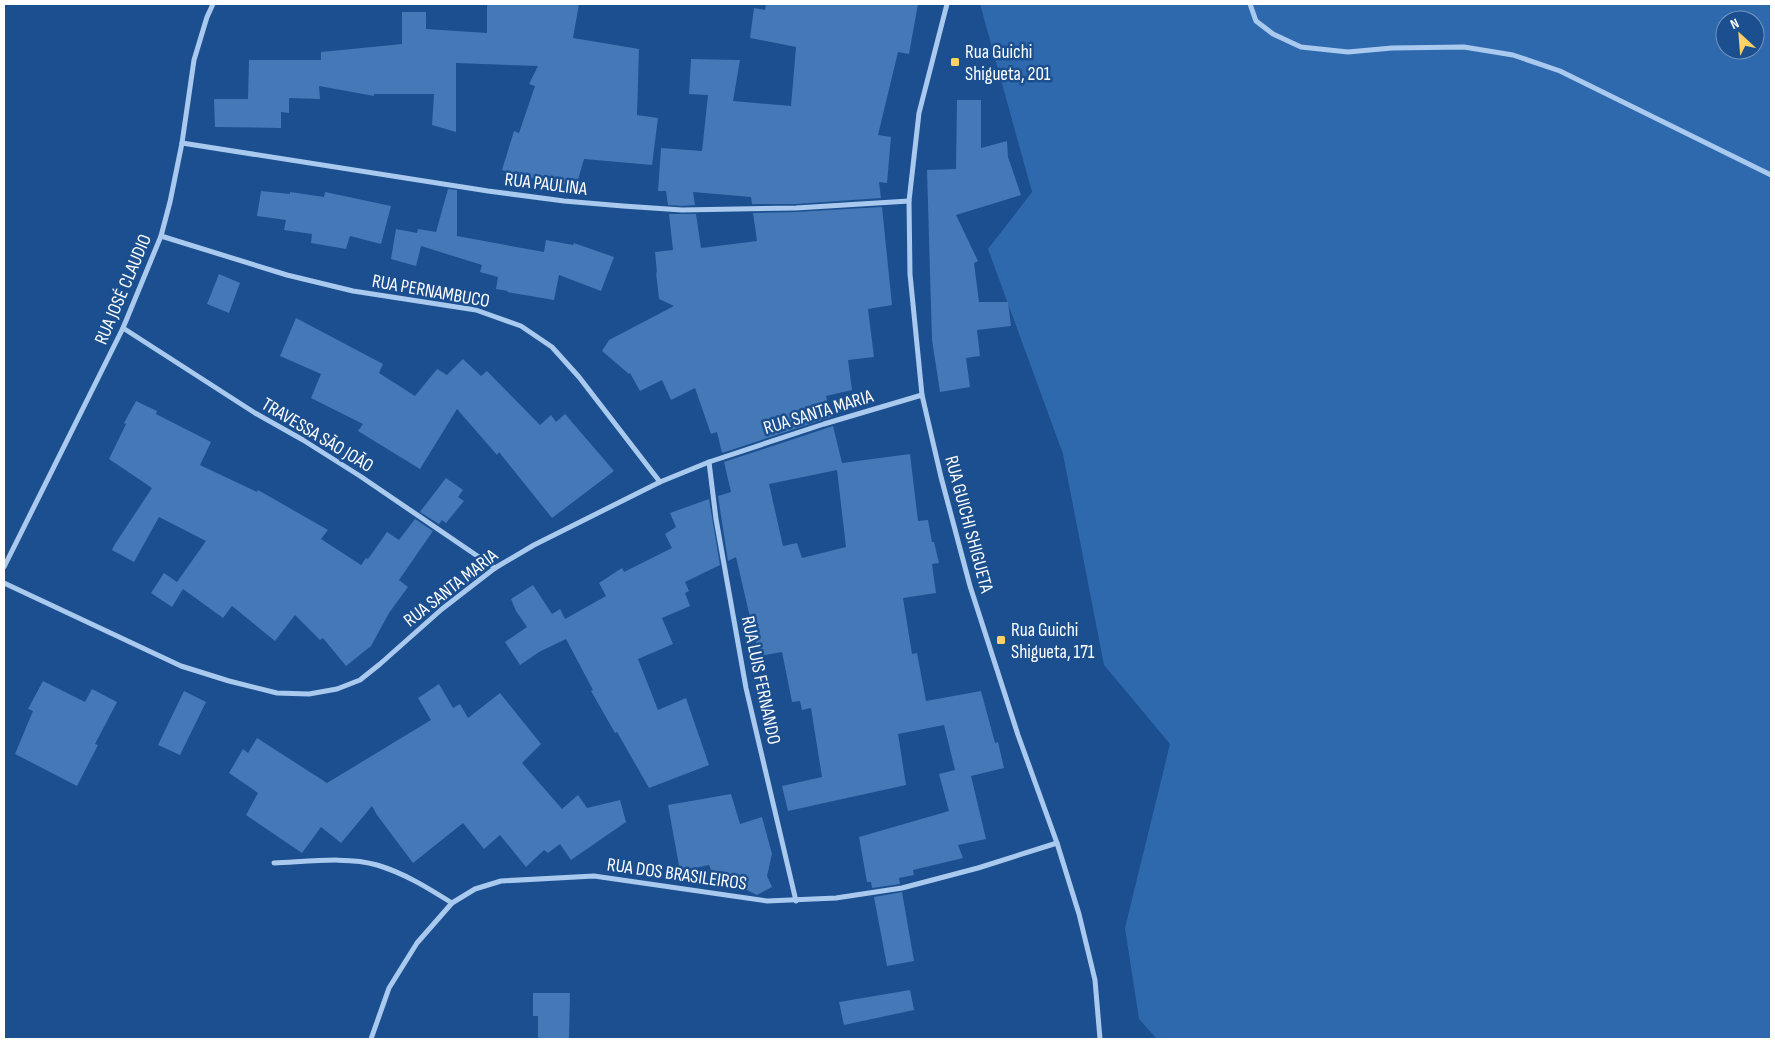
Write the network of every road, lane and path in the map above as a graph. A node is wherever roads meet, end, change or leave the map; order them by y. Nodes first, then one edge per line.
1 (214, 4) edge
2 (947, 4) edge
3 (1250, 4) edge
4 (182, 143) junction
5 (1771, 175) edge
6 (909, 201) junction
7 (161, 236) junction
8 (123, 328) junction
9 (922, 395) junction
10 (709, 462) junction
11 (660, 482) junction
12 (4, 567) edge
13 (495, 568) junction
14 (4, 583) edge
15 (1057, 843) junction
16 (274, 864) dead end
17 (796, 901) junction
18 (452, 903) junction
19 (371, 1039) edge
20 (1100, 1039) edge

1 - 4 street, RUA JOSÉ CLAUDIO
2 - 6 street, RUA GUICHI SHIGUETA
3 - 5 street
4 - 6 street, RUA PAULINA
4 - 7 street, RUA JOSÉ CLAUDIO
6 - 9 street, RUA GUICHI SHIGUETA
7 - 8 street, RUA JOSÉ CLAUDIO
7 - 11 street, RUA PERNAMBUCO
8 - 12 street, RUA JOSÉ CLAUDIO
8 - 13 street, TRAVESSA SÃO JOÃO
9 - 10 street, RUA SANTA MARIA
9 - 15 street, RUA GUICHI SHIGUETA
10 - 11 street, RUA SANTA MARIA
10 - 17 street, RUA LUIS FERNANDO
11 - 13 street, RUA SANTA MARIA
13 - 14 street, RUA SANTA MARIA
15 - 17 street, RUA DOS BRASILEIROS
15 - 20 street, RUA GUICHI SHIGUETA
16 - 18 street
17 - 18 street, RUA DOS BRASILEIROS
18 - 19 street, RUA DOS BRASILEIROS

